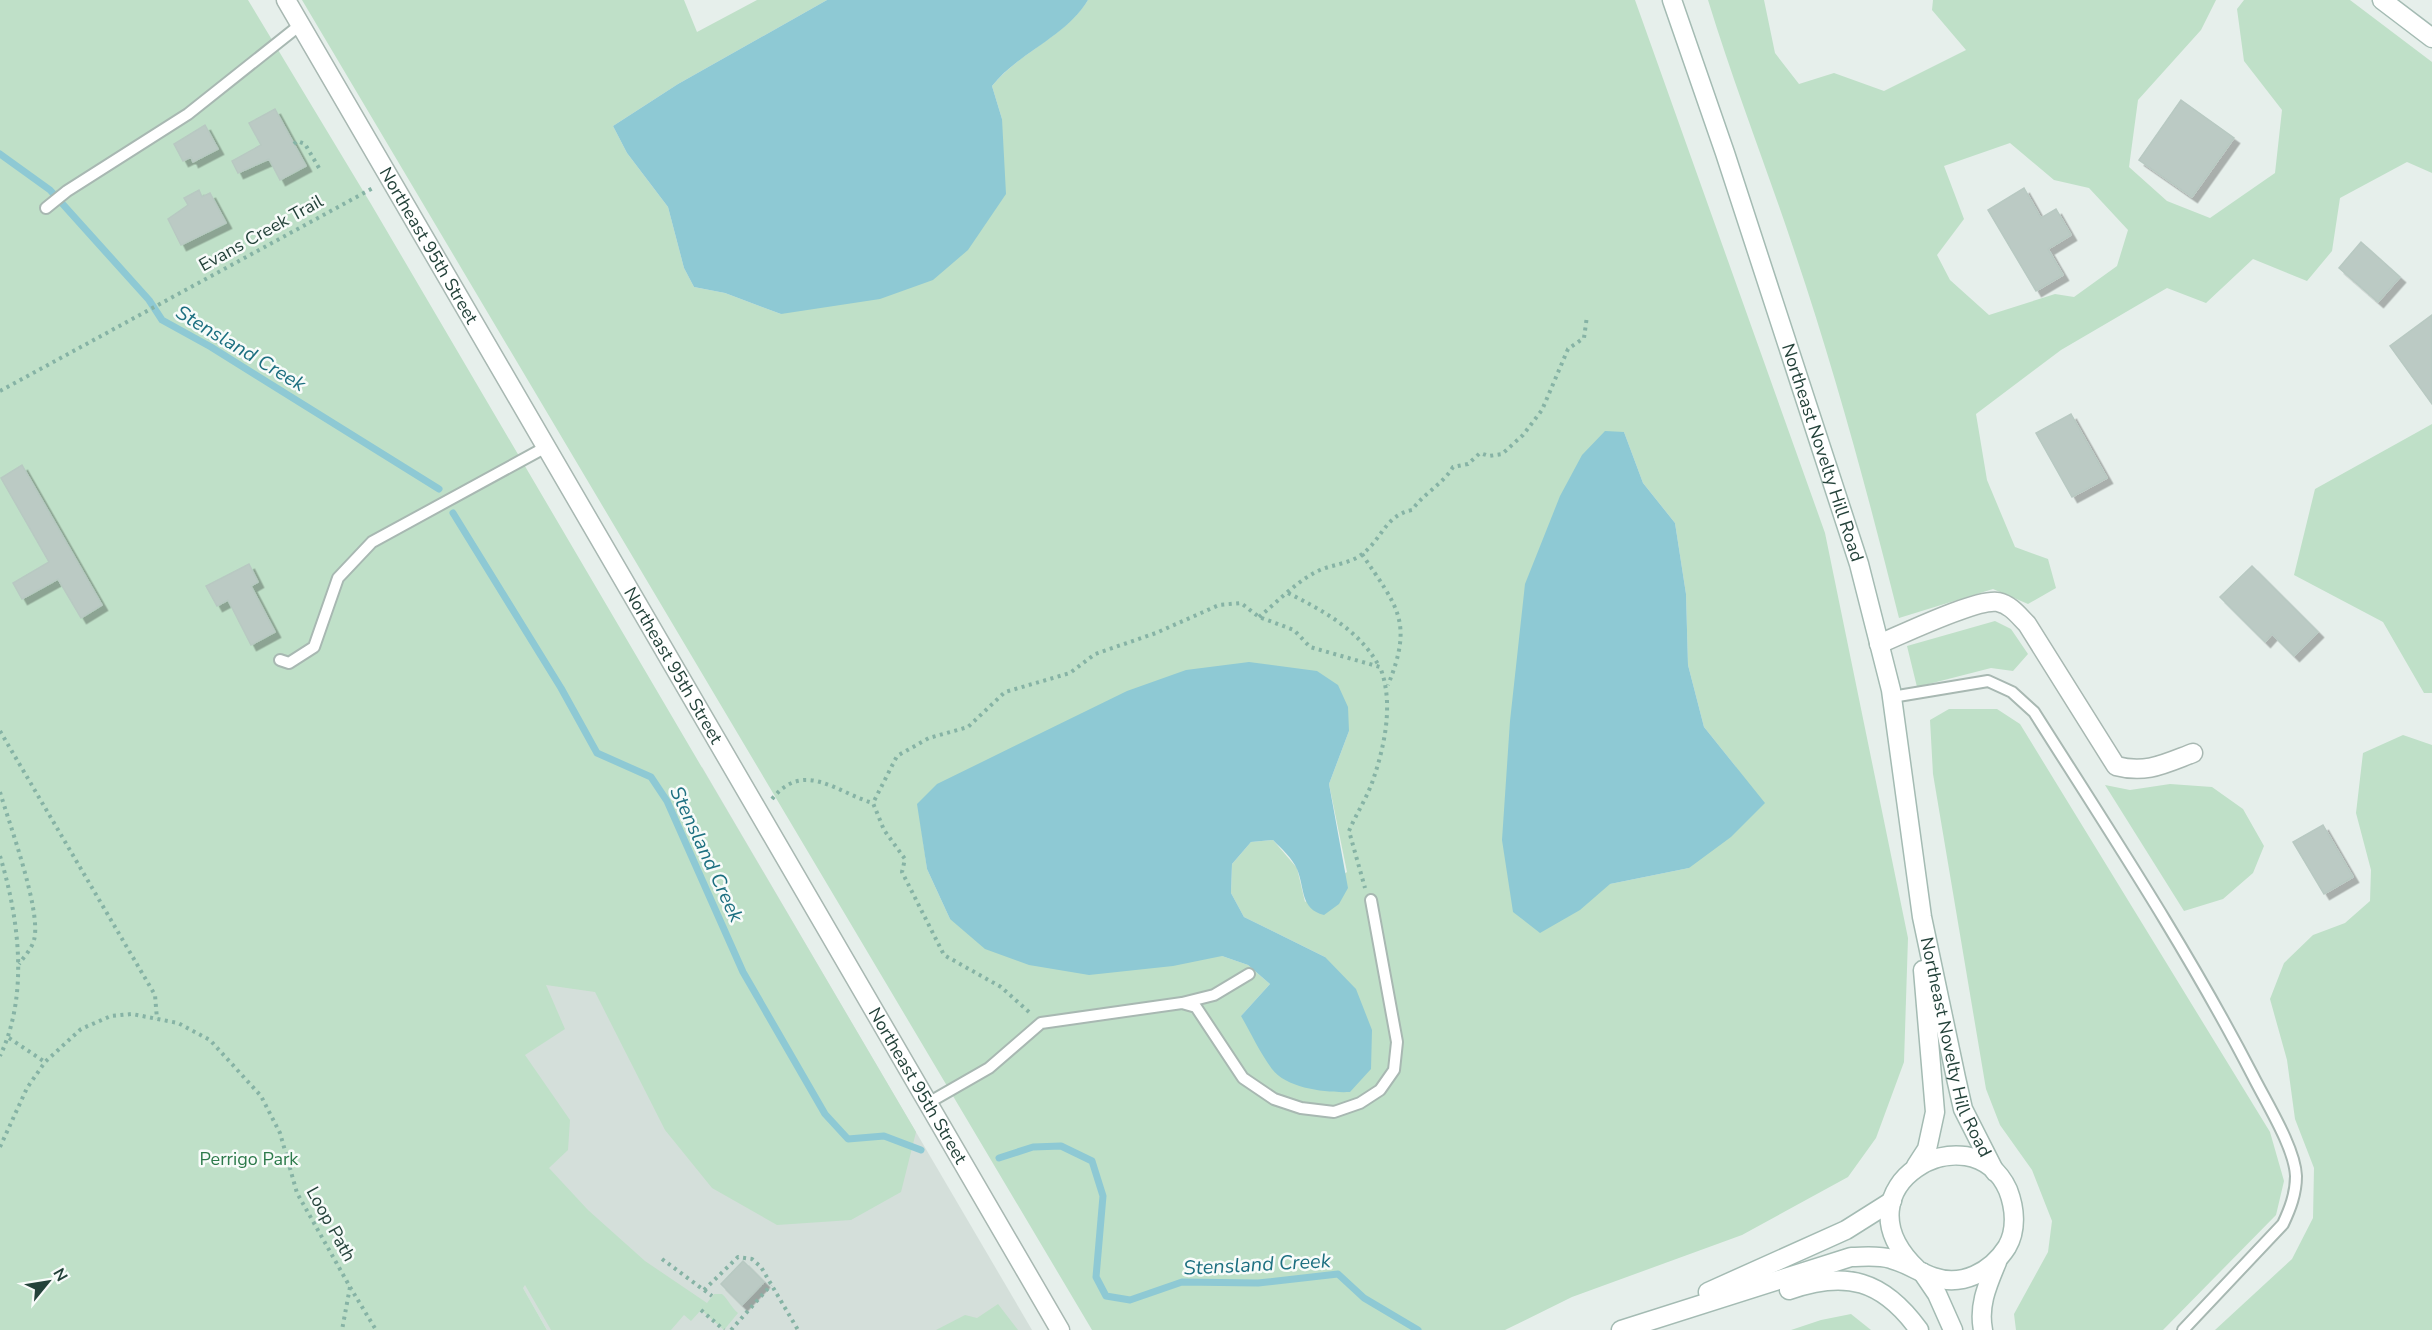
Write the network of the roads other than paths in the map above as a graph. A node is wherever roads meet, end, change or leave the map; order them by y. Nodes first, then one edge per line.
1 (286, 0) edge
2 (1672, 0) edge
3 (2382, 0) edge
4 (300, 25) junction
5 (2432, 38) edge
6 (46, 208) dead end
7 (546, 447) junction
8 (1879, 644) junction
9 (280, 660) dead end
10 (1892, 697) junction
11 (2193, 753) dead end
12 (1371, 900) road end
13 (1922, 917) junction
14 (1249, 974) dead end
15 (1182, 1003) junction
16 (928, 1103) junction
17 (1916, 1166) junction
18 (1995, 1172) junction
19 (1892, 1201) junction
20 (1998, 1260) junction
21 (1919, 1270) junction
22 (1644, 1322) junction
23 (1060, 1330) edge
24 (1621, 1330) edge
25 (1919, 1330) edge
26 (1953, 1330) edge
27 (1983, 1330) edge
28 (2183, 1330) edge

1 - 4 street, Northeast 95th Street
2 - 8 street, Northeast Novelty Hill Road
3 - 5 street
4 - 6 lane
4 - 7 street, Northeast 95th Street
7 - 9 lane
7 - 16 street, Northeast 95th Street
8 - 10 street, Northeast Novelty Hill Road
8 - 11 street
10 - 13 street, Northeast Novelty Hill Road
10 - 28 lane
12 - 15 lane
13 - 17 street, Northeast Novelty Hill Road
13 - 18 street, Northeast Novelty Hill Road
14 - 15 lane
15 - 16 lane
16 - 23 street, Northeast 95th Street
17 - 18 street
17 - 19 street
18 - 20 street
19 - 21 street
19 - 22 street
20 - 21 street
20 - 27 street
21 - 22 street
21 - 26 street
22 - 24 street
22 - 25 street

